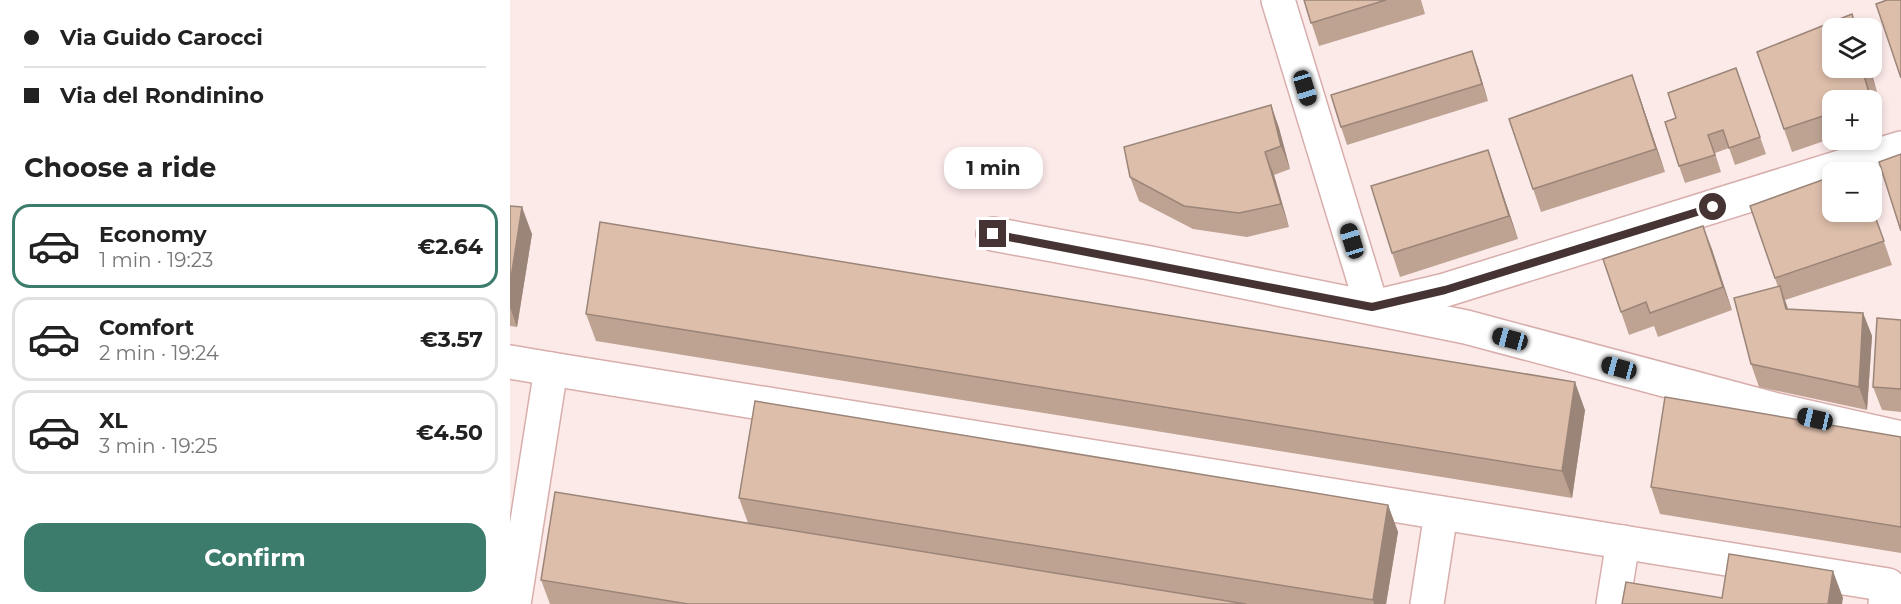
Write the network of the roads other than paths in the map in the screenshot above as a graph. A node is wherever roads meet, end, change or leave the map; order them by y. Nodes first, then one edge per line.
1 (1278, 0) edge
2 (1901, 148) edge
3 (993, 234) dead end
4 (1372, 307) junction
5 (510, 362) edge
6 (551, 369) junction
7 (1901, 438) edge
8 (1441, 513) junction
9 (1623, 542) junction
10 (514, 604) edge
11 (1427, 604) edge
12 (1613, 604) edge
13 (1885, 604) edge

1 - 4 street
2 - 4 street
3 - 4 street
4 - 7 street
5 - 6 street
6 - 8 street
6 - 10 street
8 - 9 street
8 - 11 street
9 - 12 street
9 - 13 street

